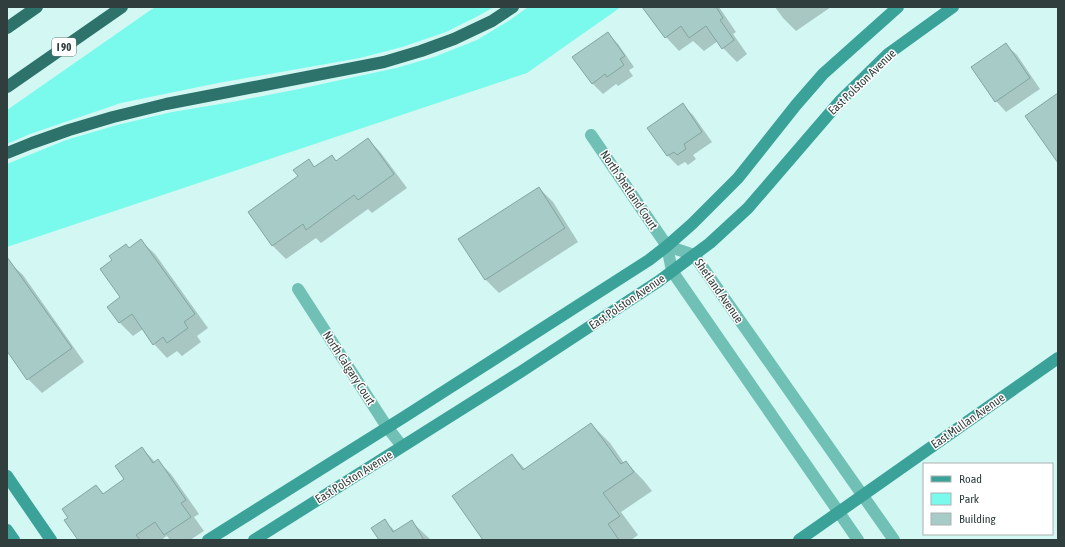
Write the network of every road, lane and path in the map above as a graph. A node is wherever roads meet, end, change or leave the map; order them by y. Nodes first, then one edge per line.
1 (37, 7) edge
2 (122, 7) edge
3 (513, 7) edge
4 (898, 7) edge
5 (953, 7) edge
6 (7, 28) edge
7 (7, 87) edge
8 (591, 135) dead end
9 (7, 154) edge
10 (667, 246) junction
11 (694, 255) junction
12 (672, 271) junction
13 (298, 289) dead end
14 (1058, 358) edge
15 (387, 427) junction
16 (402, 446) junction
17 (7, 476) edge
18 (863, 495) junction
19 (839, 512) junction
20 (7, 530) edge
21 (14, 540) edge
22 (51, 540) edge
23 (208, 540) edge
24 (254, 540) edge
25 (799, 540) edge
26 (858, 540) edge
27 (894, 540) edge

1 - 6 highway
2 - 7 highway, I 90
3 - 9 highway
4 - 10 street, East Polston Avenue
5 - 11 street, East Polston Avenue
8 - 10 street, North Shetland Court
10 - 11 street, Shetland Avenue
10 - 12 street
10 - 15 street, East Polston Avenue
11 - 12 street, East Polston Avenue
11 - 18 street, Shetland Avenue
12 - 16 street, East Polston Avenue
12 - 19 street
13 - 15 street, North Calgary Court
14 - 18 street, East Mullan Avenue
15 - 16 street, North Calgary Court
15 - 23 street, East Polston Avenue
16 - 24 street, East Polston Avenue
17 - 22 street
18 - 19 street, East Mullan Avenue
18 - 27 street, Shetland Avenue
19 - 25 street, East Mullan Avenue
19 - 26 street
20 - 21 street

